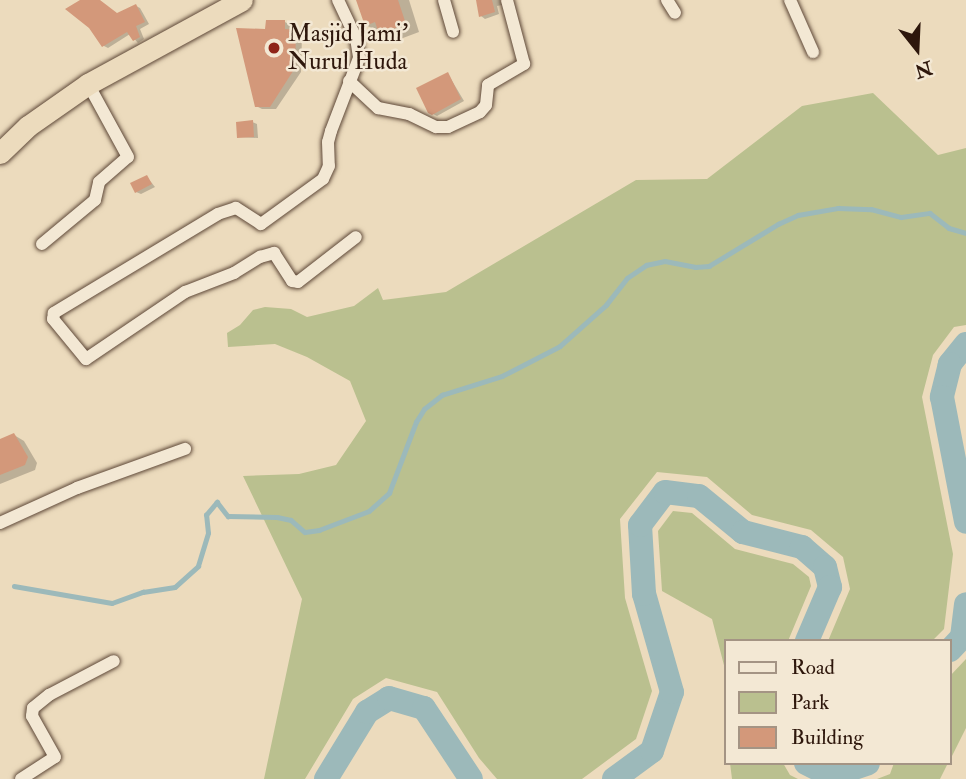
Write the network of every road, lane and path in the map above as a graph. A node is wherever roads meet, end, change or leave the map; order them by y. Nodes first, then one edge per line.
1 (338, 0) edge
2 (444, 0) edge
3 (507, 0) edge
4 (667, 0) edge
5 (790, 0) edge
6 (233, 2) edge
7 (676, 13) dead end
8 (453, 32) dead end
9 (813, 52) dead end
10 (349, 81) junction
11 (88, 84) junction
12 (0, 153) edge
13 (356, 237) dead end
14 (41, 244) dead end
15 (185, 449) dead end
16 (0, 523) edge
17 (114, 661) dead end
18 (21, 779) edge

1 - 10 street
2 - 8 street
3 - 10 street
4 - 7 street
5 - 9 street
6 - 11 highway
10 - 13 street
11 - 12 highway
11 - 14 street
15 - 16 street
17 - 18 street

